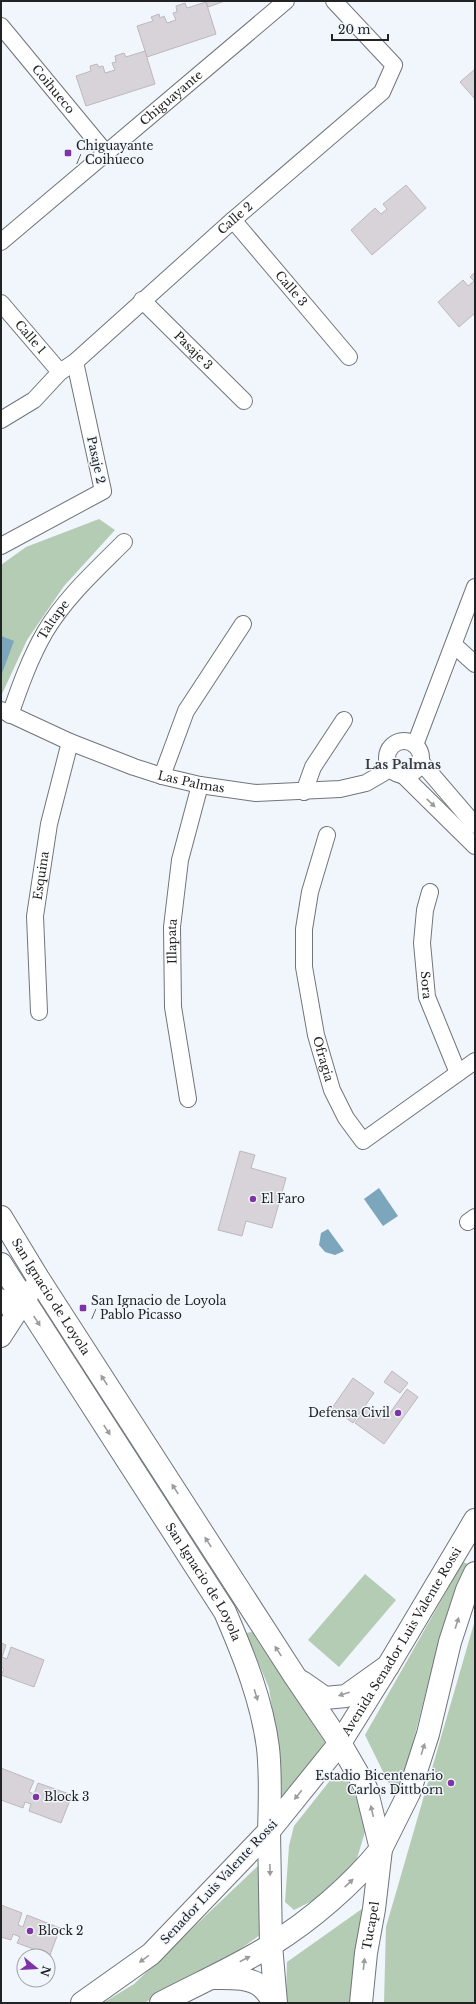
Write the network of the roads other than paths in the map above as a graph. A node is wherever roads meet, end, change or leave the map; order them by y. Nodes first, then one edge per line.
1 (286, 1) edge
2 (334, 1) edge
3 (1, 26) edge
4 (106, 153) junction
5 (233, 220) junction
6 (1, 242) edge
7 (142, 300) junction
8 (1, 303) edge
9 (349, 357) dead end
10 (75, 362) junction
11 (60, 372) junction
12 (244, 401) dead end
13 (1, 420) edge
14 (124, 542) dead end
15 (1, 546) edge
16 (475, 587) edge
17 (243, 624) dead end
18 (454, 645) junction
19 (475, 664) edge
20 (6, 712) edge
21 (344, 720) dead end
22 (70, 742) junction
23 (415, 745) junction
24 (421, 762) junction
25 (397, 773) junction
26 (162, 776) junction
27 (200, 785) junction
28 (304, 792) junction
29 (475, 825) edge
30 (327, 835) dead end
31 (475, 846) edge
32 (430, 892) dead end
33 (39, 1012) dead end
34 (475, 1061) edge
35 (458, 1074) junction
36 (188, 1099) dead end
37 (1, 1217) edge
38 (1, 1264) edge
39 (38, 1278) junction
40 (1, 1297) edge
41 (19, 1309) junction
42 (1, 1338) edge
43 (475, 1520) edge
44 (475, 1573) edge
45 (388, 1666) junction
46 (294, 1675) junction
47 (340, 1743) junction
48 (269, 1831) junction
49 (381, 1849) junction
50 (271, 1945) junction
51 (210, 1978) junction
52 (82, 2003) edge
53 (161, 2003) edge
54 (275, 2003) edge
55 (360, 2003) edge

1 - 4 street, Chiguayante
2 - 5 street, Calle 2
3 - 4 street, Coihueco
4 - 6 street, Chiguayante
5 - 7 street, Calle 2
5 - 9 street, Calle 3
7 - 10 street, Calle 2
7 - 12 street, Pasaje 3
8 - 11 street, Calle 1
10 - 11 street, Calle 2
10 - 15 street, Pasaje 2
11 - 13 street, Calle 2
14 - 20 street, Taltape
16 - 18 street
17 - 26 street
18 - 19 street
18 - 23 street
20 - 22 street, Las Palmas
21 - 28 street
22 - 26 street, Las Palmas
22 - 33 street, Esquina
23 - 24 street
23 - 25 street
24 - 25 street, Las Palmas
24 - 29 street
25 - 28 street, Las Palmas
25 -> 31 street
26 - 27 street, Las Palmas
27 - 28 street, Las Palmas
27 - 36 street, Illapata
30 - 35 street, Ofragia
32 - 35 street, Sora
34 - 35 street, Ofragia
37 - 39 main road, San Ignacio de Loyola
38 - 41 main road, San Ignacio de Loyola
39 - 41 street
46 -> 39 main road, San Ignacio de Loyola
40 - 41 street, San Ignacio de Loyola
41 - 42 street
41 -> 48 main road, San Ignacio de Loyola
43 - 45 main road, Avenida Senador Luis Valente Rossi
49 -> 44 main road
45 -> 46 main road
45 - 47 main road, Avenida Senador Luis Valente Rossi
46 - 47 main road, San Ignacio de Loyola
47 -> 48 main road, Senador Luis Valente Rossi
49 -> 47 main road, San Ignacio de Loyola
48 -> 50 main road, San Ignacio de Loyola
48 -> 52 main road, Senador Luis Valente Rossi
50 -> 49 main road
55 -> 49 main road, Tucapel
51 -> 50 main road
50 - 54 main road
51 - 53 main road
51 - 54 main road

